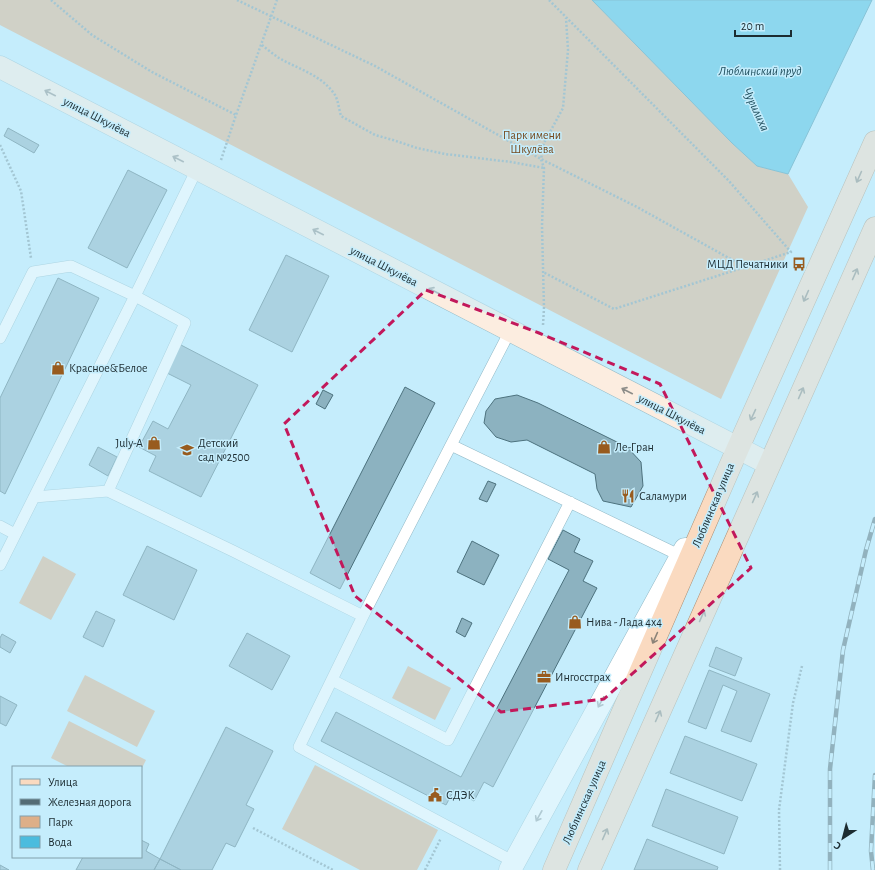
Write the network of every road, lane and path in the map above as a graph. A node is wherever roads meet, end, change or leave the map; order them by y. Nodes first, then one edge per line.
1 (51, 0) edge
2 (237, 0) edge
3 (277, 0) edge
4 (549, 0) edge
5 (272, 17) junction
6 (566, 17) junction
7 (262, 45) junction
8 (0, 67) edge
9 (236, 115) junction
10 (875, 142) edge
11 (0, 145) edge
12 (541, 159) junction
13 (221, 162) dead end
14 (544, 168) junction
15 (197, 169) junction
16 (875, 228) edge
17 (745, 267) junction
18 (33, 272) junction
19 (543, 272) junction
20 (135, 296) junction
21 (542, 329) dead end
22 (510, 331) junction
23 (0, 338) edge
24 (451, 445) junction
25 (738, 448) junction
26 (769, 464) junction
27 (108, 491) junction
28 (34, 497) junction
29 (717, 497) junction
30 (570, 502) junction
31 (0, 526) edge
32 (15, 534) junction
33 (681, 556) junction
34 (0, 565) edge
35 (363, 616) junction
36 (802, 666) dead end
37 (332, 680) junction
38 (447, 826) junction
39 (253, 828) dead end
40 (512, 866) edge
41 (333, 870) edge
42 (425, 870) edge
43 (554, 870) edge
44 (589, 870) edge
45 (780, 870) edge

1 - 9 path
2 - 5 path
3 - 5 path
4 - 6 path
5 - 7 path
5 - 12 path
6 - 12 path
6 - 17 path
7 - 9 path
7 - 14 path
15 -> 8 street, улица Шкулёва
9 - 13 path
10 -> 25 main road, Люблинская улица
11 - 18 path
12 - 14 path
12 - 17 path
14 - 19 path
15 - 20 lane
22 -> 15 street, улица Шкулёва
26 -> 16 main road
17 - 19 path
18 - 20 lane
18 - 23 lane
19 - 21 path
20 - 27 lane
20 - 28 lane
22 - 24 lane
25 -> 22 street, улица Шкулёва
24 - 30 lane
24 - 35 lane
25 - 26 street, улица Шкулёва
25 - 29 main road, Люблинская улица
44 -> 26 main road
27 - 28 lane
27 - 35 lane
28 - 32 lane
29 - 33 street
29 -> 43 main road, Люблинская улица
30 - 33 lane
30 - 37 lane
31 - 32 lane
32 - 34 lane
33 -> 40 street
35 - 37 lane
36 - 45 path
37 - 38 lane
38 - 40 lane
38 - 42 path
39 - 41 path

